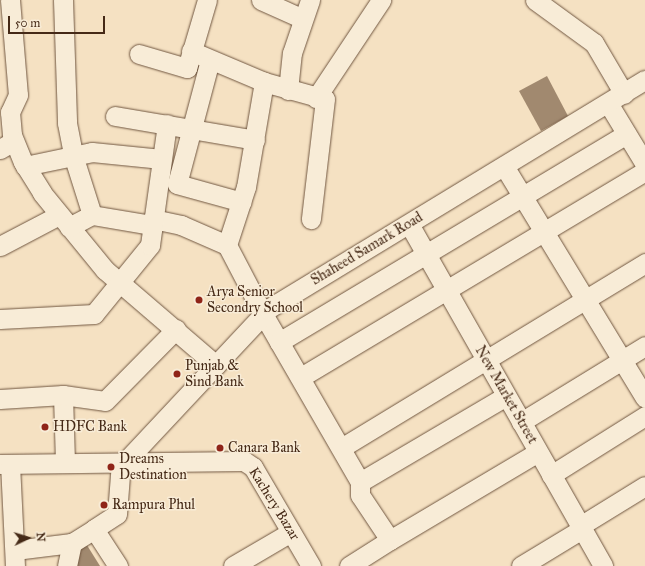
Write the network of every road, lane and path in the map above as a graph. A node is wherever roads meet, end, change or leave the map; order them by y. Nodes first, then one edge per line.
1 (10, 0) edge
2 (63, 0) edge
3 (207, 0) edge
4 (261, 0) edge
5 (310, 0) edge
6 (381, 0) edge
7 (535, 0) edge
8 (303, 19) junction
9 (7, 30) edge
10 (139, 54) dead end
11 (189, 60) junction
12 (210, 60) junction
13 (645, 80) edge
14 (264, 82) junction
15 (288, 90) junction
16 (18, 91) junction
17 (616, 98) junction
18 (322, 101) junction
19 (0, 103) edge
20 (115, 116) dead end
21 (167, 124) junction
22 (191, 131) junction
23 (627, 134) junction
24 (255, 140) junction
25 (7, 145) edge
26 (73, 155) junction
27 (162, 159) junction
28 (645, 164) edge
29 (25, 166) junction
30 (504, 166) junction
31 (645, 171) edge
32 (523, 197) junction
33 (242, 202) junction
34 (92, 215) junction
35 (311, 219) dead end
36 (64, 221) junction
37 (152, 222) junction
38 (409, 224) junction
39 (545, 233) junction
40 (227, 245) junction
41 (0, 246) edge
42 (426, 254) junction
43 (645, 263) edge
44 (121, 282) junction
45 (446, 291) junction
46 (585, 299) junction
47 (263, 314) junction
48 (0, 319) edge
49 (176, 329) junction
50 (279, 342) junction
51 (645, 346) edge
52 (485, 359) junction
53 (622, 360) junction
54 (216, 365) junction
55 (301, 377) junction
56 (63, 395) junction
57 (506, 396) junction
58 (645, 398) edge
59 (0, 399) edge
60 (645, 416) edge
61 (521, 422) junction
62 (341, 448) junction
63 (538, 452) junction
64 (125, 462) junction
65 (65, 463) junction
66 (5, 464) edge
67 (551, 475) junction
68 (360, 482) junction
69 (645, 486) edge
70 (581, 528) junction
71 (94, 529) junction
72 (7, 531) edge
73 (291, 532) junction
74 (390, 540) junction
75 (72, 543) junction
76 (15, 558) edge
77 (67, 566) edge
78 (118, 566) edge
79 (233, 566) edge
80 (311, 566) edge
81 (349, 566) edge
82 (520, 566) edge
83 (603, 566) edge

1 - 9 street
2 - 26 street
3 - 11 street
4 - 8 street
5 - 8 street
6 - 18 street
7 - 17 street
8 - 15 street
9 - 16 street
10 - 11 street
11 - 12 street
12 - 14 street
12 - 22 street
13 - 17 street, Shaheed Samark Road
14 - 15 street
14 - 24 street
15 - 18 street
16 - 19 street
16 - 25 street
17 - 23 street
17 - 30 street, Shaheed Samark Road
18 - 35 street
20 - 21 street
21 - 22 street
21 - 27 street
22 - 24 street
22 - 33 street
23 - 28 street
23 - 32 street
24 - 33 street
25 - 29 street
26 - 27 street
26 - 29 street
26 - 34 street
27 - 37 street
29 - 36 street
30 - 32 street
30 - 38 street, Shaheed Samark Road
31 - 39 street
32 - 39 street
32 - 42 street
33 - 40 street
34 - 36 street
34 - 37 street
36 - 41 street
36 - 44 street
37 - 40 street
37 - 44 street
38 - 42 street, New Market Street
38 - 47 street, Shaheed Samark Road
39 - 45 street
39 - 46 street
40 - 47 street
42 - 45 street, New Market Street
42 - 50 street
43 - 46 street
44 - 48 street
44 - 49 street
45 - 52 street, New Market Street
45 - 55 street
46 - 52 street
46 - 53 street
47 - 50 street
47 - 54 street, Shaheed Samark Road
49 - 54 street
49 - 56 street
50 - 55 street
51 - 53 street
52 - 57 street, New Market Street
52 - 62 street
53 - 58 street
53 - 61 street
54 - 64 street, Shaheed Samark Road
55 - 62 street
56 - 59 street
56 - 65 street
57 - 61 street, New Market Street
57 - 68 street
60 - 67 street
61 - 63 street, New Market Street
62 - 68 street
63 - 67 street, New Market Street
63 - 74 street
64 - 65 street, Kachery Bazar
64 - 71 street
64 - 73 street, Kachery Bazar
65 - 66 street, Kachery Bazar
66 - 72 street
67 - 70 street, New Market Street
68 - 74 street
69 - 70 street
70 - 82 street
70 - 83 street, New Market Street
71 - 75 street
71 - 78 street
72 - 76 street
73 - 79 street
73 - 80 street, Kachery Bazar
74 - 81 street
75 - 76 street
75 - 77 street

